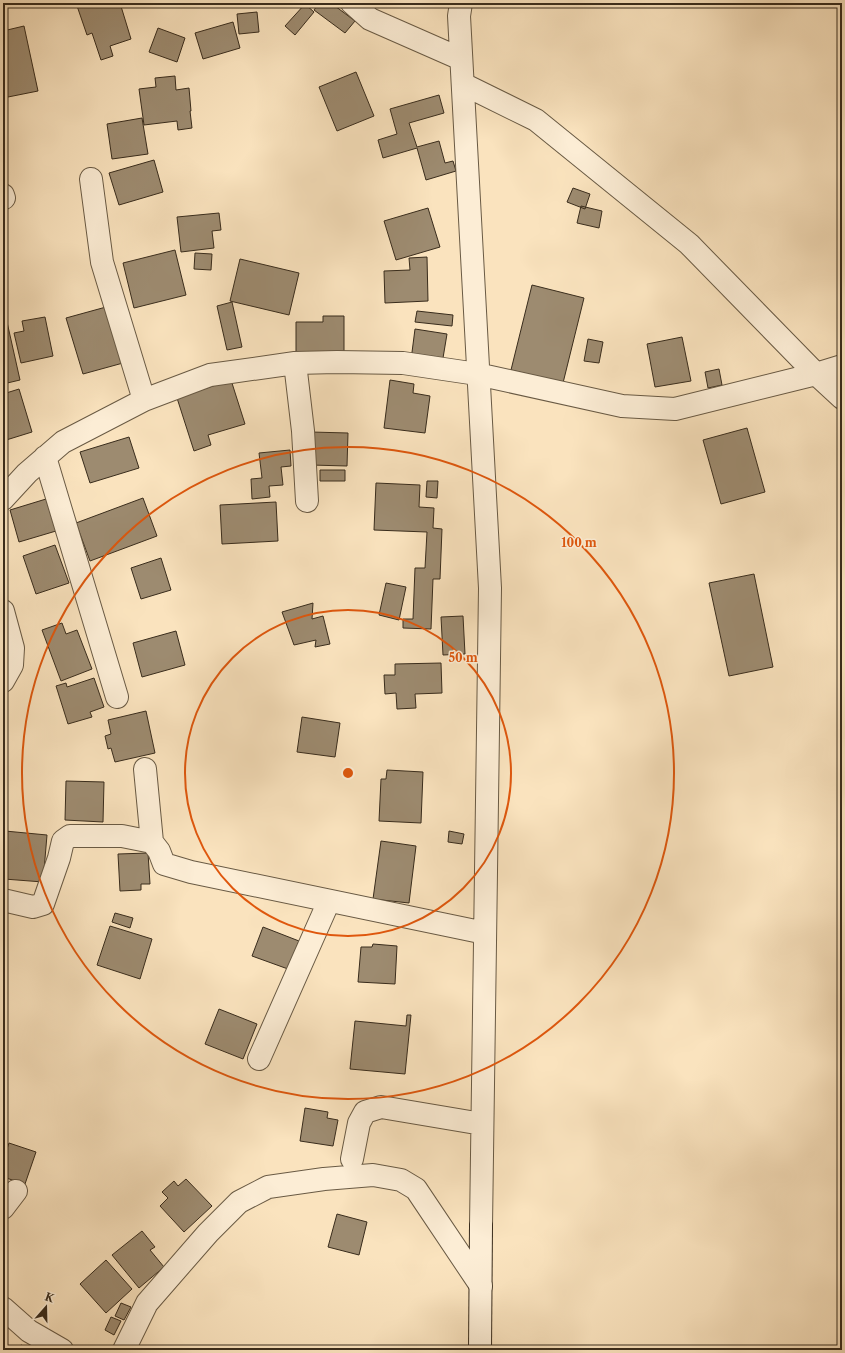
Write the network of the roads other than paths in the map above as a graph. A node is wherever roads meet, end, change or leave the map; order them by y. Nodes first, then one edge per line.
1 (352, 3) edge
2 (461, 3) edge
3 (462, 59) junction
4 (463, 84) junction
5 (91, 179) dead end
6 (295, 363) junction
7 (842, 366) edge
8 (477, 374) junction
9 (816, 374) junction
10 (842, 398) edge
11 (144, 400) junction
12 (45, 457) junction
13 (3, 499) edge
14 (307, 501) dead end
15 (3, 611) edge
16 (3, 681) edge
17 (117, 697) dead end
18 (145, 769) dead end
19 (152, 842) junction
20 (3, 900) edge
21 (329, 901) junction
22 (485, 933) junction
23 (259, 1059) dead end
24 (482, 1124) junction
25 (352, 1159) dead end
26 (16, 1192) dead end
27 (3, 1208) edge
28 (481, 1286) junction
29 (3, 1308) edge
30 (62, 1350) edge
31 (124, 1350) edge
32 (480, 1350) edge

1 - 3 street
2 - 3 street
3 - 4 street
4 - 8 street
4 - 9 street
5 - 11 street
6 - 8 street
6 - 11 street
6 - 14 street
7 - 9 street
8 - 9 street
8 - 22 street
9 - 10 street
11 - 12 street
12 - 13 street
12 - 17 street
15 - 16 street
18 - 19 street
19 - 20 street
19 - 21 street
21 - 22 street
21 - 23 street
22 - 24 street
24 - 25 street
24 - 28 street
26 - 27 street
28 - 31 street
28 - 32 street
29 - 30 street

